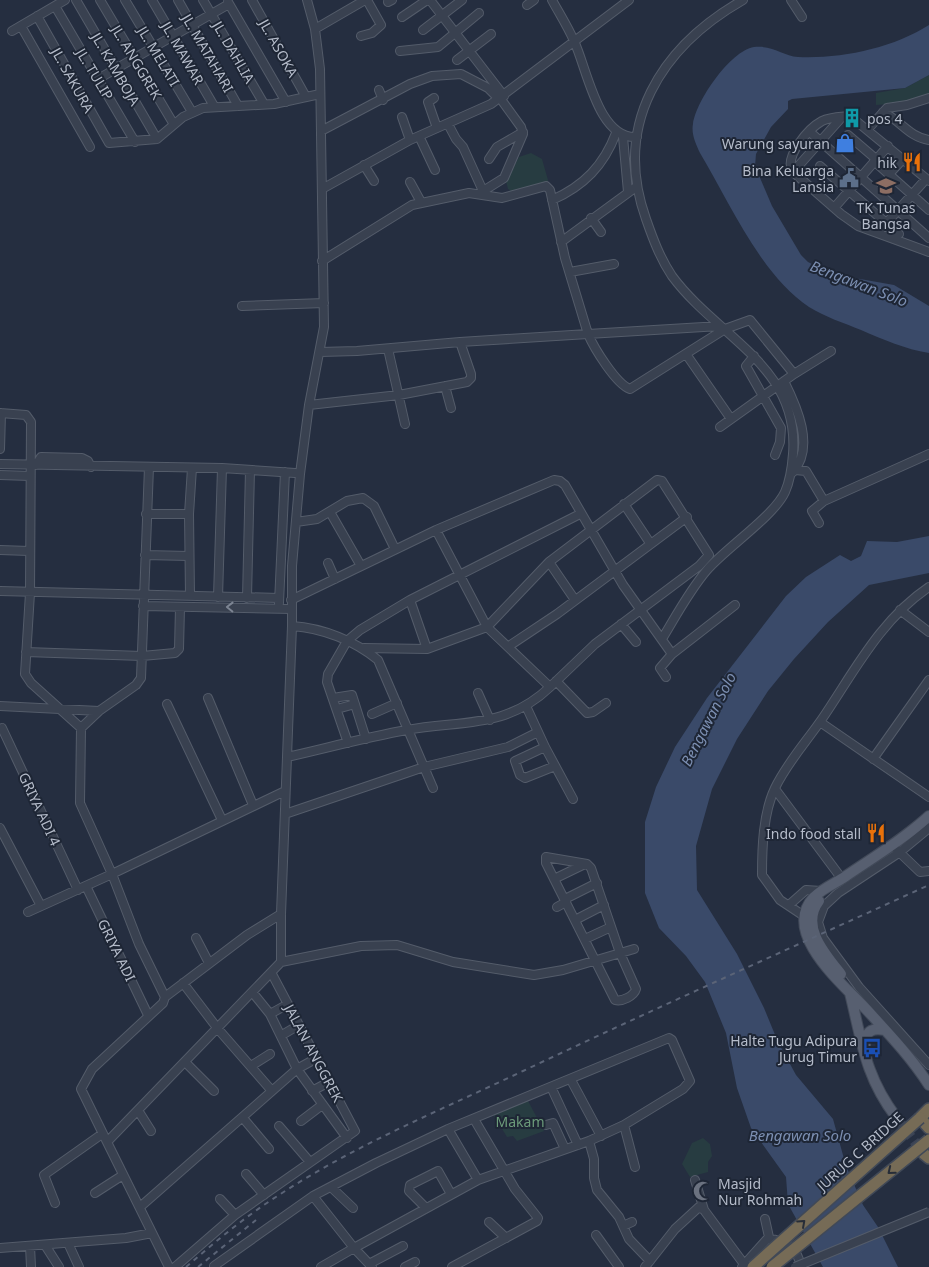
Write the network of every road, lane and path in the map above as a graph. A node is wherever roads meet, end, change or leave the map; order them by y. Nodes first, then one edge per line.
1 (65, 0) edge
2 (76, 0) edge
3 (100, 0) edge
4 (126, 0) edge
5 (152, 0) edge
6 (178, 0) edge
7 (204, 0) edge
8 (252, 0) edge
9 (307, 0) edge
10 (366, 0) edge
11 (428, 0) edge
12 (462, 0) edge
13 (534, 0) edge
14 (552, 0) edge
15 (629, 0) edge
16 (743, 0) edge
17 (791, 0) edge
18 (228, 2) edge
19 (527, 5) dead end
20 (55, 6) junction
21 (479, 13) dead end
22 (212, 14) junction
23 (37, 16) junction
24 (443, 16) junction
25 (402, 17) dead end
26 (802, 17) dead end
27 (21, 26) junction
28 (192, 26) junction
29 (315, 28) junction
30 (424, 30) dead end
31 (12, 31) dead end
32 (456, 33) junction
33 (491, 34) dead end
34 (173, 36) junction
35 (361, 36) dead end
36 (574, 41) junction
37 (154, 48) junction
38 (470, 50) junction
39 (400, 51) dead end
40 (135, 58) junction
41 (457, 60) dead end
42 (116, 69) junction
43 (98, 79) junction
44 (379, 90) dead end
45 (320, 94) junction
46 (306, 97) junction
47 (434, 98) dead end
48 (501, 98) junction
49 (929, 98) edge
50 (383, 100) junction
51 (286, 102) junction
52 (264, 104) junction
53 (214, 106) junction
54 (238, 106) junction
55 (192, 112) junction
56 (884, 112) junction
57 (402, 117) dead end
58 (842, 117) junction
59 (173, 123) junction
60 (448, 124) junction
61 (437, 128) junction
62 (868, 129) junction
63 (321, 131) junction
64 (523, 132) junction
65 (810, 132) junction
66 (620, 135) junction
67 (848, 135) dead end
68 (419, 136) junction
69 (637, 137) junction
70 (157, 139) junction
71 (410, 140) junction
72 (929, 140) edge
73 (821, 141) junction
74 (135, 142) junction
75 (888, 146) junction
76 (90, 147) dead end
77 (489, 159) dead end
78 (903, 159) junction
79 (875, 160) junction
80 (364, 165) junction
81 (820, 166) dead end
82 (434, 170) dead end
83 (793, 172) junction
84 (889, 174) junction
85 (861, 177) junction
86 (928, 180) edge
87 (374, 181) dead end
88 (410, 182) dead end
89 (636, 187) junction
90 (322, 189) junction
91 (482, 192) junction
92 (628, 192) junction
93 (848, 192) junction
94 (912, 195) junction
95 (552, 200) junction
96 (422, 202) junction
97 (834, 208) junction
98 (898, 210) junction
99 (929, 210) edge
100 (591, 218) junction
101 (885, 224) junction
102 (601, 232) dead end
103 (878, 233) junction
104 (899, 234) dead end
105 (929, 238) edge
106 (561, 242) junction
107 (929, 252) edge
108 (322, 261) junction
109 (614, 264) dead end
110 (570, 272) junction
111 (324, 303) junction
112 (242, 306) dead end
113 (702, 326) junction
114 (723, 328) junction
115 (588, 334) junction
116 (460, 342) junction
117 (707, 342) junction
118 (388, 348) junction
119 (831, 351) dead end
120 (320, 352) junction
121 (686, 354) junction
122 (754, 356) junction
123 (794, 374) junction
124 (781, 384) junction
125 (445, 386) junction
126 (399, 395) junction
127 (764, 395) junction
128 (309, 405) junction
129 (451, 408) dead end
130 (1, 413) edge
131 (731, 420) junction
132 (405, 424) dead end
133 (720, 427) dead end
134 (794, 432) junction
135 (802, 441) junction
136 (0, 449) edge
137 (929, 454) edge
138 (775, 455) dead end
139 (801, 459) junction
140 (0, 464) edge
141 (33, 464) junction
142 (149, 468) junction
143 (192, 468) junction
144 (222, 468) junction
145 (250, 470) junction
146 (793, 471) junction
147 (806, 471) junction
148 (285, 472) junction
149 (295, 473) dead end
150 (0, 475) edge
151 (30, 476) junction
152 (824, 501) junction
153 (624, 504) junction
154 (330, 512) junction
155 (146, 514) junction
156 (189, 514) junction
157 (580, 514) junction
158 (686, 517) junction
159 (296, 522) junction
160 (819, 523) dead end
161 (436, 530) junction
162 (590, 530) junction
163 (650, 544) junction
164 (395, 549) junction
165 (0, 550) edge
166 (29, 552) junction
167 (146, 555) junction
168 (189, 556) junction
169 (549, 562) junction
170 (328, 564) dead end
171 (361, 566) junction
172 (699, 566) junction
173 (707, 569) junction
174 (614, 570) junction
175 (458, 575) junction
176 (335, 579) junction
177 (929, 587) edge
178 (0, 591) edge
179 (30, 593) junction
180 (144, 596) junction
181 (190, 596) junction
182 (218, 597) junction
183 (247, 598) junction
184 (279, 598) junction
185 (291, 600) junction
186 (410, 600) junction
187 (575, 600) junction
188 (143, 606) junction
189 (735, 606) dead end
190 (180, 607) junction
191 (279, 608) junction
192 (291, 609) junction
193 (640, 609) junction
194 (900, 610) junction
195 (621, 624) junction
196 (292, 626) junction
197 (487, 627) junction
198 (929, 632) edge
199 (662, 639) junction
200 (347, 641) junction
201 (636, 642) dead end
202 (509, 646) junction
203 (364, 648) junction
204 (427, 649) junction
205 (26, 652) junction
206 (672, 654) junction
207 (142, 656) junction
208 (666, 677) dead end
209 (929, 680) edge
210 (553, 684) junction
211 (478, 693) dead end
212 (208, 698) dead end
213 (333, 698) junction
214 (397, 703) junction
215 (606, 703) dead end
216 (167, 704) dead end
217 (355, 704) junction
218 (0, 706) edge
219 (526, 706) junction
220 (337, 709) junction
221 (61, 710) junction
222 (99, 711) junction
223 (372, 714) dead end
224 (490, 720) junction
225 (820, 722) junction
226 (2, 728) dead end
227 (81, 728) junction
228 (408, 730) junction
229 (538, 732) junction
230 (366, 738) junction
231 (348, 743) junction
232 (544, 747) junction
233 (287, 757) junction
234 (873, 759) junction
235 (555, 766) junction
236 (424, 767) junction
237 (433, 788) dead end
238 (774, 789) junction
239 (286, 791) junction
240 (929, 798) edge
241 (573, 799) dead end
242 (254, 805) junction
243 (285, 814) junction
244 (929, 816) edge
245 (222, 820) junction
246 (0, 828) edge
247 (929, 828) edge
248 (896, 849) junction
249 (585, 864) junction
250 (929, 871) edge
251 (112, 874) junction
252 (554, 879) junction
253 (841, 880) junction
254 (597, 884) junction
255 (82, 888) junction
256 (821, 891) junction
257 (565, 901) junction
258 (604, 904) junction
259 (790, 905) junction
260 (41, 906) junction
261 (557, 907) dead end
262 (28, 912) dead end
263 (281, 914) junction
264 (804, 916) junction
265 (575, 920) junction
266 (611, 927) junction
267 (196, 938) dead end
268 (585, 939) junction
269 (634, 949) dead end
270 (620, 953) junction
271 (596, 960) junction
272 (281, 962) junction
273 (209, 963) junction
274 (845, 973) junction
275 (272, 974) junction
276 (183, 982) junction
277 (850, 991) junction
278 (253, 993) junction
279 (165, 997) junction
280 (288, 1004) junction
281 (270, 1014) junction
282 (148, 1015) junction
283 (299, 1025) junction
284 (218, 1029) junction
285 (885, 1030) junction
286 (282, 1035) junction
287 (270, 1054) dead end
288 (906, 1054) junction
289 (865, 1055) junction
290 (317, 1058) junction
291 (186, 1062) junction
292 (251, 1066) junction
293 (929, 1066) edge
294 (296, 1069) junction
295 (929, 1074) edge
296 (571, 1080) junction
297 (329, 1082) junction
298 (929, 1085) edge
299 (552, 1089) dead end
300 (214, 1091) dead end
301 (272, 1091) junction
302 (312, 1091) junction
303 (322, 1105) junction
304 (926, 1111) edge
305 (138, 1112) junction
306 (896, 1117) tunnel mouth
307 (243, 1118) junction
308 (474, 1119) junction
309 (301, 1121) dead end
310 (546, 1125) dead end
311 (624, 1125) junction
312 (279, 1126) dead end
313 (929, 1128) edge
314 (448, 1130) junction
315 (151, 1131) dead end
316 (102, 1134) junction
317 (600, 1136) junction
318 (347, 1138) junction
319 (929, 1140) edge
320 (588, 1141) junction
321 (107, 1142) junction
322 (578, 1145) junction
323 (565, 1149) junction
324 (269, 1150) dead end
325 (310, 1162) junction
326 (635, 1167) dead end
327 (503, 1169) junction
328 (246, 1174) dead end
329 (123, 1175) junction
330 (478, 1180) junction
331 (695, 1180) dead end
332 (331, 1187) junction
333 (95, 1193) dead end
334 (451, 1194) junction
335 (264, 1195) junction
336 (313, 1196) junction
337 (220, 1199) dead end
338 (55, 1203) dead end
339 (140, 1207) junction
340 (353, 1208) dead end
341 (426, 1208) junction
342 (704, 1210) junction
343 (929, 1212) edge
344 (235, 1216) junction
345 (765, 1219) dead end
346 (489, 1222) dead end
347 (632, 1222) dead end
348 (623, 1226) junction
349 (152, 1233) junction
350 (596, 1235) dead end
351 (506, 1238) junction
352 (768, 1240) junction
353 (68, 1242) junction
354 (45, 1245) junction
355 (30, 1246) junction
356 (403, 1246) dead end
357 (0, 1248) edge
358 (354, 1248) junction
359 (415, 1262) dead end
360 (647, 1265) edge
361 (371, 1266) edge
362 (747, 1266) edge
363 (30, 1267) edge
364 (59, 1267) edge
365 (79, 1267) edge
366 (169, 1267) edge
367 (174, 1267) edge
368 (213, 1267) edge
369 (320, 1267) edge
370 (405, 1267) edge
371 (452, 1267) edge
372 (619, 1267) edge
373 (772, 1267) edge
374 (795, 1267) edge
375 (802, 1267) edge

1 - 20 street
2 - 42 street, JL. KAMBOJA
3 - 40 street, JL. ANGGREK
4 - 37 street, JL. MELATI
5 - 34 street, JL. MAWAR
6 - 28 street, JL. MATAHARI
7 - 22 street, JL. DAHLIA
8 - 46 street, JL. ASOKA
9 - 29 street
10 - 29 street
10 - 35 street
11 - 24 street
11 - 25 street
12 - 24 street
13 - 19 street
14 - 36 street
15 - 36 street
16 - 69 street
17 - 26 street
18 - 22 street
18 - 51 street
20 - 23 street
20 - 43 street, JL. TULIP
21 - 32 street
22 - 28 street
22 - 52 street, JL. DAHLIA
23 - 27 street
23 - 74 street, JL. SAKURA
24 - 30 street
24 - 32 street
27 - 31 street
27 - 76 street
28 - 34 street
28 - 54 street, JL. MATAHARI
29 - 45 street
32 - 38 street
32 - 39 street
33 - 38 street
34 - 37 street
34 - 53 street, JL. MAWAR
36 - 48 street
36 - 66 street
37 - 40 street
37 - 55 street, JL. MELATI
38 - 41 street
38 - 48 street
40 - 42 street
40 - 59 street, JL. ANGGREK
42 - 43 street
42 - 70 street, JL. KAMBOJA
43 - 74 street, JL. TULIP
44 - 50 street
45 - 46 street
45 - 63 street
46 - 51 street
47 - 61 street
48 - 50 street
48 - 60 street
48 - 64 street
49 - 56 street
50 - 63 street
51 - 52 street
52 - 54 street
53 - 54 street
53 - 55 street
55 - 59 street
56 - 62 street
56 - 72 street
57 - 71 street
58 - 62 street
58 - 65 street
58 - 73 street
59 - 70 street
60 - 61 street
60 - 91 street
61 - 68 street
62 - 75 street
63 - 90 street
64 - 77 street
64 - 91 street
65 - 73 street
65 - 83 street
66 - 69 street
66 - 92 street
66 - 95 street
67 - 79 street
68 - 71 street
68 - 82 street
69 - 89 street
70 - 74 street
71 - 80 street
73 - 83 street
73 - 85 street
75 - 78 street
75 - 79 street
78 - 84 street
78 - 86 street
79 - 84 street
79 - 85 street
80 - 87 street
80 - 90 street
81 - 93 street
83 - 97 street
84 - 94 street
85 - 93 street
85 - 98 street
86 - 94 street
88 - 96 street
89 - 92 street
89 - 114 street
90 - 108 street
91 - 95 street
91 - 96 street
92 - 100 street
93 - 97 street
93 - 101 street
94 - 98 street
94 - 99 street
95 - 106 street
96 - 108 street
97 - 103 street
98 - 101 street
98 - 105 street
100 - 102 street
100 - 106 street
101 - 103 street
101 - 104 street
103 - 107 street
106 - 110 street
108 - 111 street
109 - 110 street
110 - 115 street
111 - 112 street
111 - 120 street
113 - 114 street
113 - 115 street
113 - 117 street
114 - 117 street
114 - 122 street
114 - 123 street
115 - 116 street
115 - 121 street
116 - 118 street
116 - 125 street
117 - 121 street
118 - 120 street
118 - 126 street
119 - 123 street
120 - 128 street
121 - 131 street
122 - 124 street
122 - 127 street
123 - 124 street
124 - 127 street
124 - 134 street
124 - 135 street
125 - 126 street
125 - 129 street
126 - 128 street
126 - 132 street
127 - 131 street
127 - 138 street
128 - 159 street
130 - 136 street
130 - 141 street
131 - 133 street
134 - 135 street
134 - 146 street
135 - 139 street
137 - 152 street
139 - 146 street
139 - 147 street
140 - 141 street
141 - 142 street
141 - 151 street
142 - 143 street
142 - 155 street
143 - 144 street
143 - 156 street
144 - 145 street
144 - 182 street
145 - 148 street
145 - 183 street
146 - 147 street
146 - 173 street
147 - 152 street
148 - 149 street
148 - 184 street
150 - 151 street
151 - 166 street
152 - 160 street
153 - 158 street
153 - 162 street
153 - 163 street
154 - 159 street
154 - 164 street
154 - 171 street
155 - 156 street
155 - 167 street
156 - 168 street
157 - 161 street
157 - 162 street
157 - 175 street
158 - 163 street
158 - 172 street
159 - 185 street
161 - 164 street
161 - 175 street
162 - 169 street
162 - 174 street
163 - 174 street
164 - 171 street
165 - 166 street
166 - 179 street
167 - 168 street
167 - 180 street
168 - 181 street
169 - 187 street
169 - 197 street
170 - 176 street
171 - 176 street
172 - 173 street
172 - 193 street
173 - 199 street
174 - 187 street
174 - 193 street
175 - 186 street
175 - 197 street
176 - 185 street
177 - 194 street
178 - 179 street
179 - 180 street
179 - 205 street
180 - 181 street
180 - 188 street
181 - 182 street
182 - 183 street
183 - 184 street
184 - 191 street
185 - 192 street
186 - 200 street
186 - 204 street
187 - 202 street
188 - 190 street
188 - 207 street
189 - 206 street
191 -> 190 street
190 - 207 street
191 - 192 street
192 - 196 street
193 - 195 street
193 - 199 street
194 - 198 street
194 - 225 street
195 - 201 street
195 - 210 street
196 - 200 street
196 - 233 street
197 - 202 street
197 - 204 street
199 - 206 street
200 - 203 street
200 - 213 street
202 - 210 street
203 - 204 street
203 - 214 street
205 - 207 street
205 - 221 street
206 - 208 street
207 - 222 street
209 - 234 street
210 - 215 street
210 - 219 street
211 - 224 street
212 - 242 street
213 - 217 street
213 - 220 street
214 - 223 street
214 - 228 street
216 - 245 street
217 - 220 street
217 - 230 street
218 - 221 street
219 - 224 street
219 - 229 street
220 - 231 street
221 - 222 street
221 - 227 street
222 - 227 street
224 - 228 street
225 - 234 street
225 - 238 street
226 - 255 street, GRIYA ADI 4
227 - 251 street
228 - 230 street
228 - 236 street
229 - 232 street
229 - 236 street
230 - 231 street
231 - 233 street
232 - 235 street
232 - 235 street
233 - 239 street
234 - 240 street
235 - 241 street
236 - 237 street
236 - 243 street
238 - 253 street
238 - 259 street
239 - 242 street
239 - 243 street
242 - 245 street
243 - 263 street
244 - 248 main road
245 - 251 street
246 - 260 street
247 - 248 street
248 - 250 street
248 - 253 main road
248 - 274 street
249 - 252 street
249 - 252 street
249 - 254 street
251 - 255 street
251 - 279 street
252 - 257 street
253 - 256 main road
253 - 274 main road
254 - 257 street
254 - 258 street
255 - 260 street
255 - 282 street, GRIYA ADI
256 - 259 street
256 - 264 main road
257 - 261 street
257 - 265 street
258 - 265 street
258 - 266 street
259 - 264 street
260 - 262 street
263 - 272 street
263 - 273 street
264 - 277 main road
265 - 268 street
266 - 268 street
266 - 270 street
267 - 273 street
268 - 271 street
269 - 270 street
270 - 271 street
270 - 271 street
271 - 272 street
272 - 275 street
273 - 276 street
274 - 277 main road
274 - 293 street
275 - 278 street
275 - 280 street, JALAN ANGGREK
276 - 279 street
276 - 284 street
277 - 285 main road
277 - 289 main road
278 - 281 street
278 - 284 street
279 - 282 street
280 - 281 street
280 - 283 street, JALAN ANGGREK
281 - 286 street
282 - 316 street
283 - 286 street
283 - 290 street, JALAN ANGGREK
284 - 291 street
284 - 292 street
285 - 288 main road
285 - 289 main road
286 - 294 street
287 - 292 street
288 - 295 main road
288 - 298 main road
289 - 306 main road
290 - 294 street
290 - 297 street, JALAN ANGGREK
291 - 300 street
291 - 305 street
292 - 301 street
294 - 301 street
294 - 302 street
296 - 308 street
296 - 311 street
296 - 317 street
297 - 302 street
297 - 318 street, JALAN ANGGREK
299 - 322 street
301 - 307 street
302 - 303 street
303 - 309 street
303 - 318 street
304 - 313 highway
362 -> 304 highway, JURUG C BRIDGE, bridge
305 - 315 street
305 - 321 street
307 - 324 street
307 - 339 street
308 - 314 street
308 - 327 street
310 - 323 street
311 - 317 street
311 - 326 street
312 - 325 street
314 - 330 street
314 - 332 street
316 - 321 street
316 - 338 street
317 - 320 street
318 - 325 street
319 -> 373 highway, bridge
320 - 322 street
320 - 348 street
321 - 329 street
322 - 323 street
323 - 327 street
325 - 335 street
327 - 330 street
327 - 351 street
328 - 335 street
329 - 333 street
329 - 339 street
330 - 334 street
331 - 342 street
332 - 336 street
332 - 340 street
334 - 341 street
334 - 341 street
335 - 344 street
336 - 358 street
336 - 368 street
337 - 344 street
339 - 349 street
341 - 358 street
342 - 360 street
342 - 362 street
343 - 374 street, bridge
344 - 367 street
345 - 352 street
346 - 351 street
347 - 348 street
348 - 360 street
349 - 353 street
349 - 366 street
350 - 372 street
351 - 371 street
352 - 362 street
352 - 375 street
353 - 354 street
353 - 365 street
354 - 355 street
354 - 364 street
355 - 357 street
355 - 363 street
356 - 361 street
358 - 361 street
358 - 369 street
359 - 370 street

